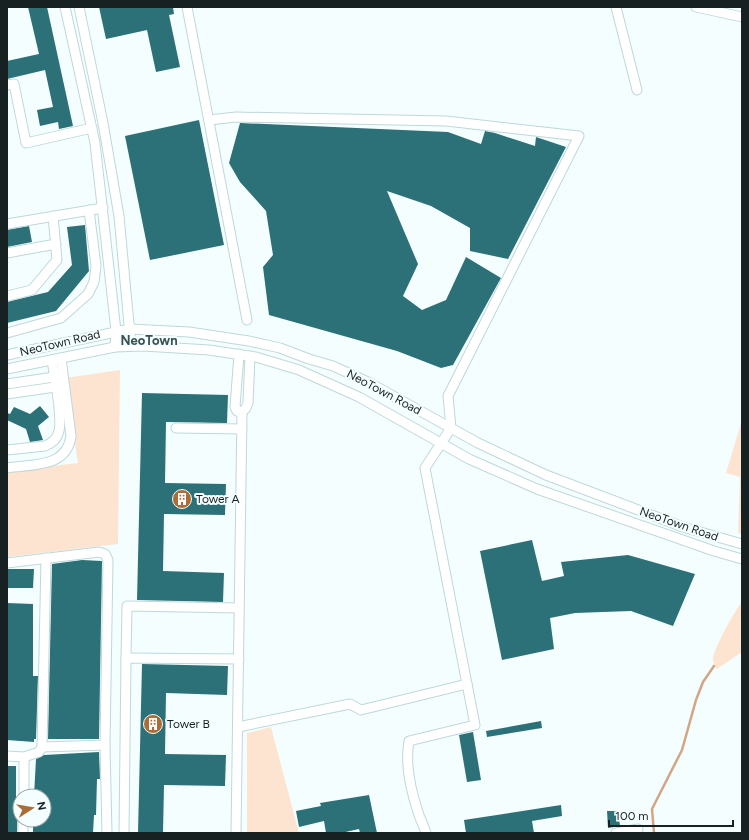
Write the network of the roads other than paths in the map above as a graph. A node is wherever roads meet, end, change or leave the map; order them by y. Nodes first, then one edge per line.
1 (65, 7) edge
2 (79, 7) edge
3 (187, 7) edge
4 (616, 7) edge
5 (696, 7) edge
6 (742, 17) edge
7 (7, 85) edge
8 (637, 90) dead end
9 (209, 120) junction
10 (92, 128) junction
11 (103, 208) junction
12 (91, 210) junction
13 (53, 216) junction
14 (7, 224) edge
15 (56, 244) junction
16 (7, 253) edge
17 (7, 296) edge
18 (247, 320) dead end
19 (130, 329) junction
20 (116, 331) junction
21 (7, 333) edge
22 (131, 346) junction
23 (115, 347) junction
24 (239, 354) junction
25 (7, 355) edge
26 (250, 356) junction
27 (56, 359) junction
28 (7, 369) edge
29 (54, 377) junction
30 (7, 384) edge
31 (55, 388) junction
32 (7, 394) edge
33 (242, 412) junction
34 (176, 428) dead end
35 (452, 428) junction
36 (242, 429) junction
37 (440, 443) junction
38 (7, 450) edge
39 (7, 468) edge
40 (742, 544) edge
41 (46, 558) junction
42 (742, 559) edge
43 (7, 563) edge
44 (240, 608) junction
45 (126, 658) junction
46 (239, 659) junction
47 (467, 684) junction
48 (238, 727) junction
49 (105, 745) junction
50 (42, 747) junction
51 (7, 756) edge
52 (24, 757) junction
53 (24, 788) edge
54 (638, 829) dead end
55 (107, 833) edge
56 (124, 833) edge
57 (236, 833) edge
58 (426, 833) edge
59 (616, 833) edge

1 - 10 street
2 - 19 street
3 - 9 street
4 - 8 street
5 - 6 street
7 - 10 street
9 - 18 street
9 - 35 street
10 - 11 street
11 - 12 street
11 - 20 street
12 - 13 street
12 - 21 street
13 - 14 street
13 - 15 street
15 - 16 street
15 - 17 street
19 - 20 street, NeoTown Road
19 - 22 street
19 - 35 street, NeoTown Road
20 - 23 street
20 - 25 street, NeoTown Road
22 - 23 street, NeoTown Road
22 - 24 street, NeoTown Road
23 - 27 street, NeoTown Road
24 - 26 street, NeoTown Road
24 - 33 street
26 - 33 street
26 - 37 street, NeoTown Road
27 - 28 street, NeoTown Road
27 - 29 street
27 - 39 street
29 - 30 street
29 - 31 street
31 - 32 street
31 - 38 street
33 - 36 street
34 - 36 street
35 - 37 street
35 - 40 street, NeoTown Road
36 - 44 street
37 - 42 street, NeoTown Road
37 - 47 street
41 - 43 street
41 - 49 street
41 - 50 street
44 - 45 street
44 - 46 street
45 - 46 street
45 - 56 street
46 - 48 street
47 - 48 street
47 - 58 street
48 - 57 street
49 - 50 street
49 - 55 street
50 - 52 street
51 - 52 street
52 - 53 street
54 - 59 street

